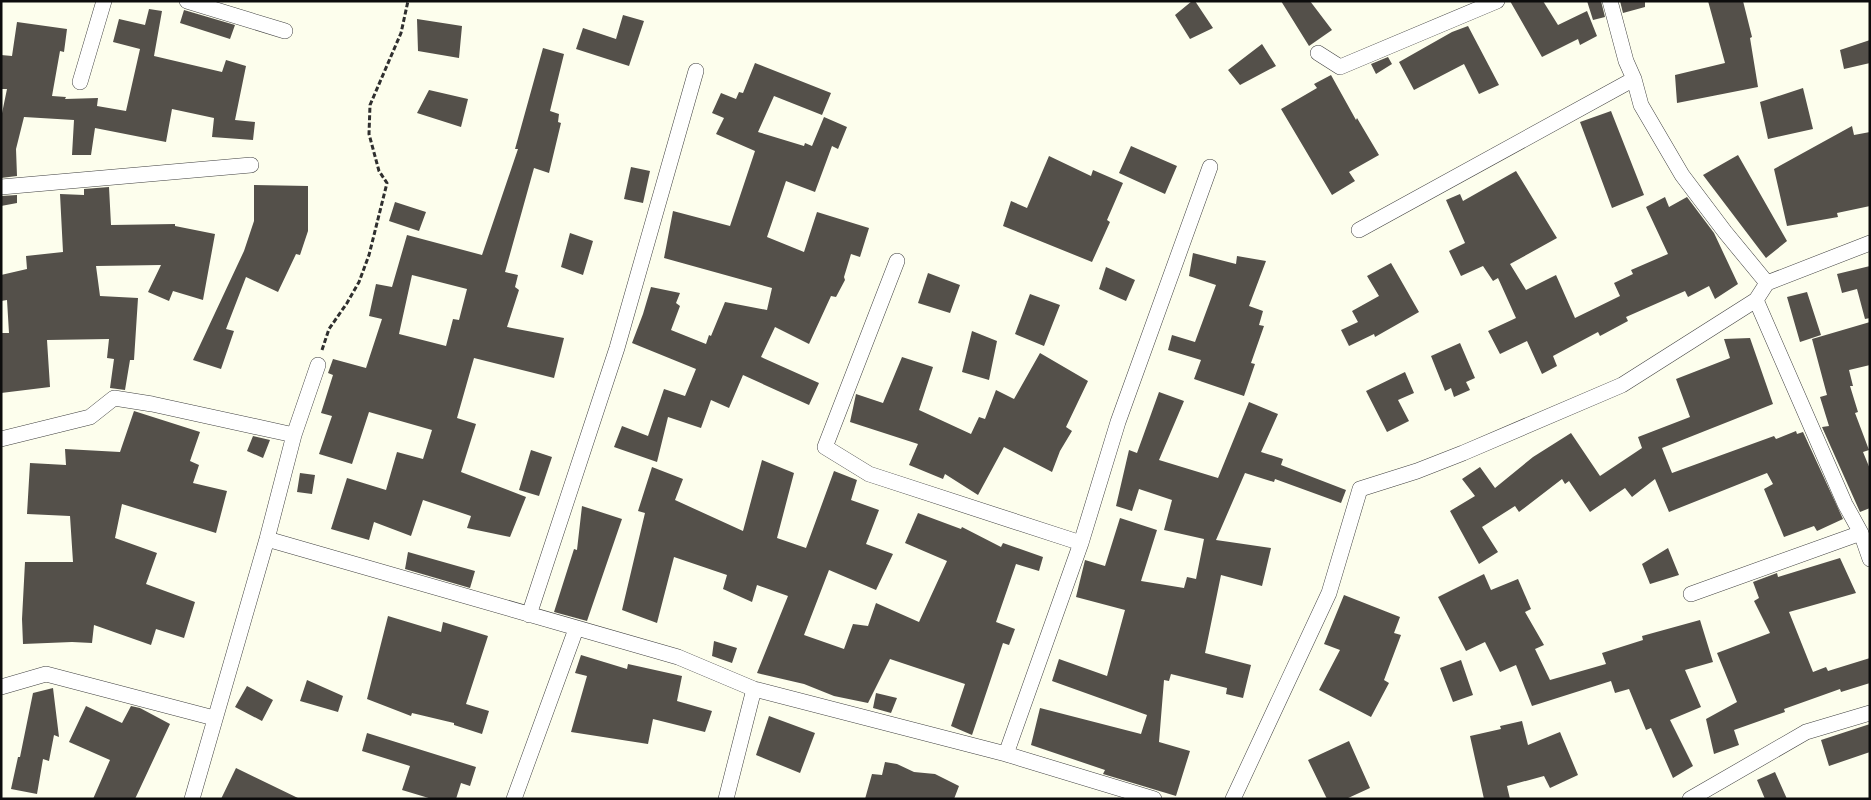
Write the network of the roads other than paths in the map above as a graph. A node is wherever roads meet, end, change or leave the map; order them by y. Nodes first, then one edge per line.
1 (104, 1) edge
2 (187, 1) edge
3 (1497, 1) edge
4 (1610, 1) edge
5 (285, 31) dead end
6 (1318, 53) dead end
7 (696, 71) dead end
8 (1634, 79) junction
9 (80, 82) dead end
10 (251, 165) dead end
11 (1210, 167) dead end
12 (1, 187) edge
13 (1360, 230) dead end
14 (1870, 243) edge
15 (897, 261) dead end
16 (1767, 283) junction
17 (1756, 300) junction
18 (318, 365) road end
19 (294, 435) junction
20 (1, 439) edge
21 (1861, 533) junction
22 (267, 539) junction
23 (1081, 543) junction
24 (1870, 559) edge
25 (1691, 594) dead end
26 (529, 614) junction
27 (576, 629) junction
28 (1, 687) edge
29 (754, 689) junction
30 (1870, 713) edge
31 (214, 718) junction
32 (1006, 754) junction
33 (192, 799) edge
34 (514, 799) edge
35 (726, 799) edge
36 (1154, 799) edge
37 (1233, 799) edge
38 (1690, 799) edge

1 - 9 street
2 - 5 street
3 - 6 street
4 - 8 street
7 - 26 street
8 - 13 street
8 - 16 street
10 - 12 street
11 - 23 street
14 - 16 street
15 - 23 street
16 - 17 street
17 - 21 street
17 - 37 street
18 - 19 street
19 - 20 street
19 - 22 street
21 - 24 street
21 - 25 street
22 - 26 street
22 - 31 street
23 - 32 street
26 - 27 street
27 - 29 street
27 - 34 street
28 - 31 street
29 - 32 street
29 - 35 street
30 - 38 street
31 - 33 street
32 - 36 street

